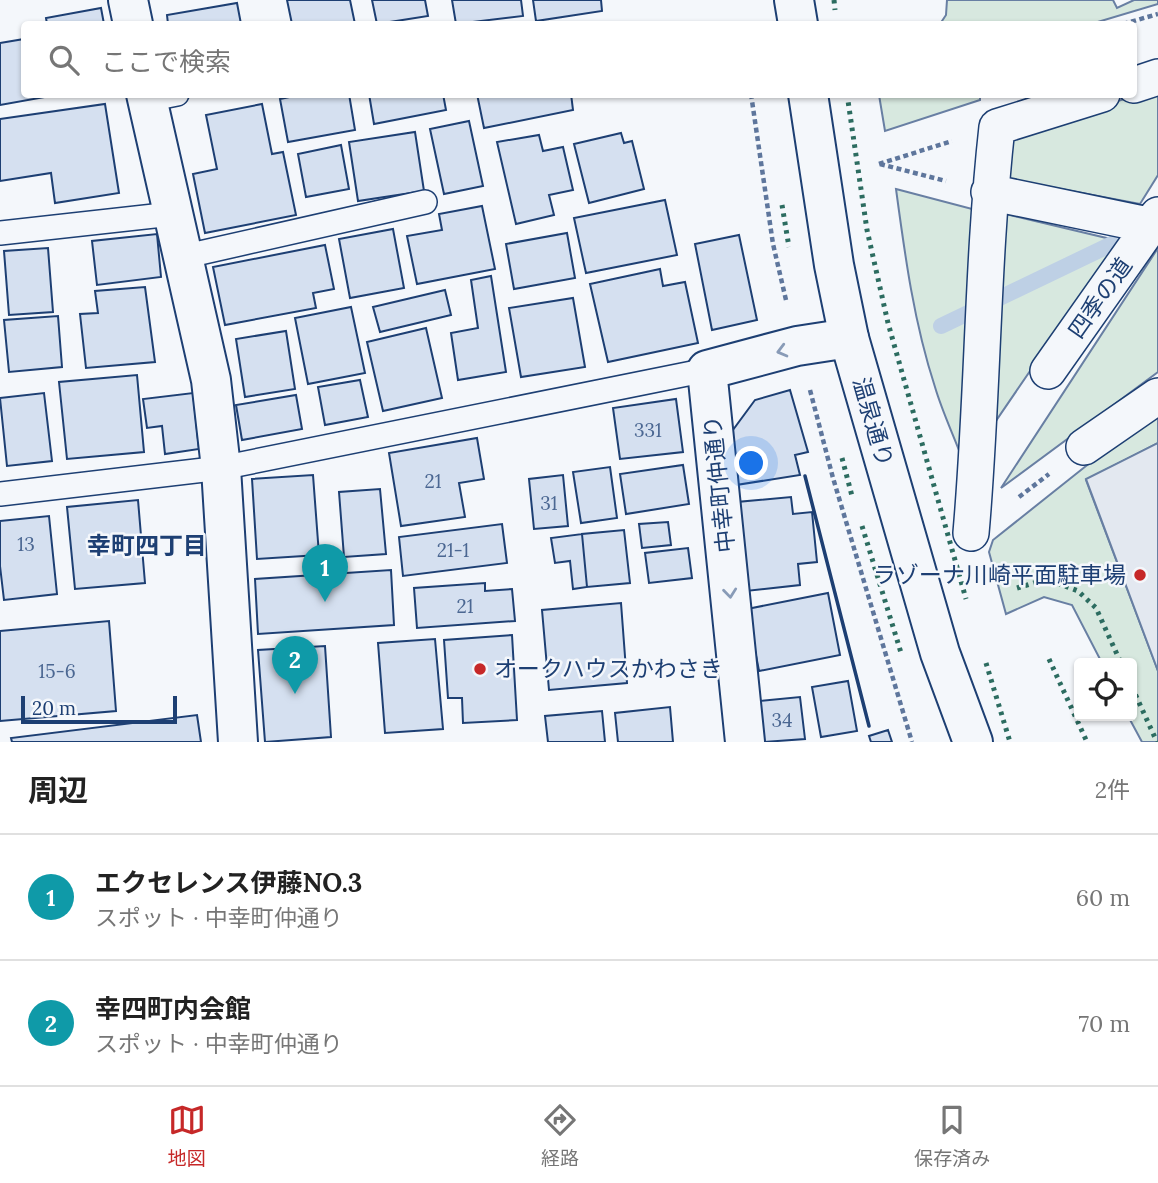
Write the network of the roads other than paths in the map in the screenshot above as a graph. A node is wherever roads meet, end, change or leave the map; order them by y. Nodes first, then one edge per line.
1 (128, 0) edge
2 (794, 0) edge
3 (132, 21) edge
4 (797, 21) edge
5 (1158, 77) edge
6 (1137, 84) edge
7 (157, 98) edge
8 (809, 98) edge
9 (1089, 98) edge
10 (989, 192) junction
11 (425, 202) dead end
12 (173, 214) junction
13 (1156, 222) edge
14 (0, 233) edge
15 (183, 257) junction
16 (849, 338) junction
17 (707, 370) junction
18 (1048, 371) dead end
19 (1158, 396) edge
20 (1084, 447) dead end
21 (221, 468) junction
22 (0, 494) edge
23 (971, 533) dead end
24 (238, 742) edge
25 (746, 742) edge
26 (973, 742) edge

1 - 3 street
2 - 4 street
5 - 6 street
7 - 12 street
8 - 16 street, 温泉通り
9 - 10 street
10 - 13 street, 四季の道
10 - 23 street
11 - 15 lane
12 - 14 lane
12 - 15 street
13 - 18 street, 四季の道
15 - 21 street
16 -> 17 street
16 - 26 street, 温泉通り
17 - 21 lane
17 -> 25 street, 中幸町仲通り
19 - 20 street
21 - 22 lane
21 - 24 street

